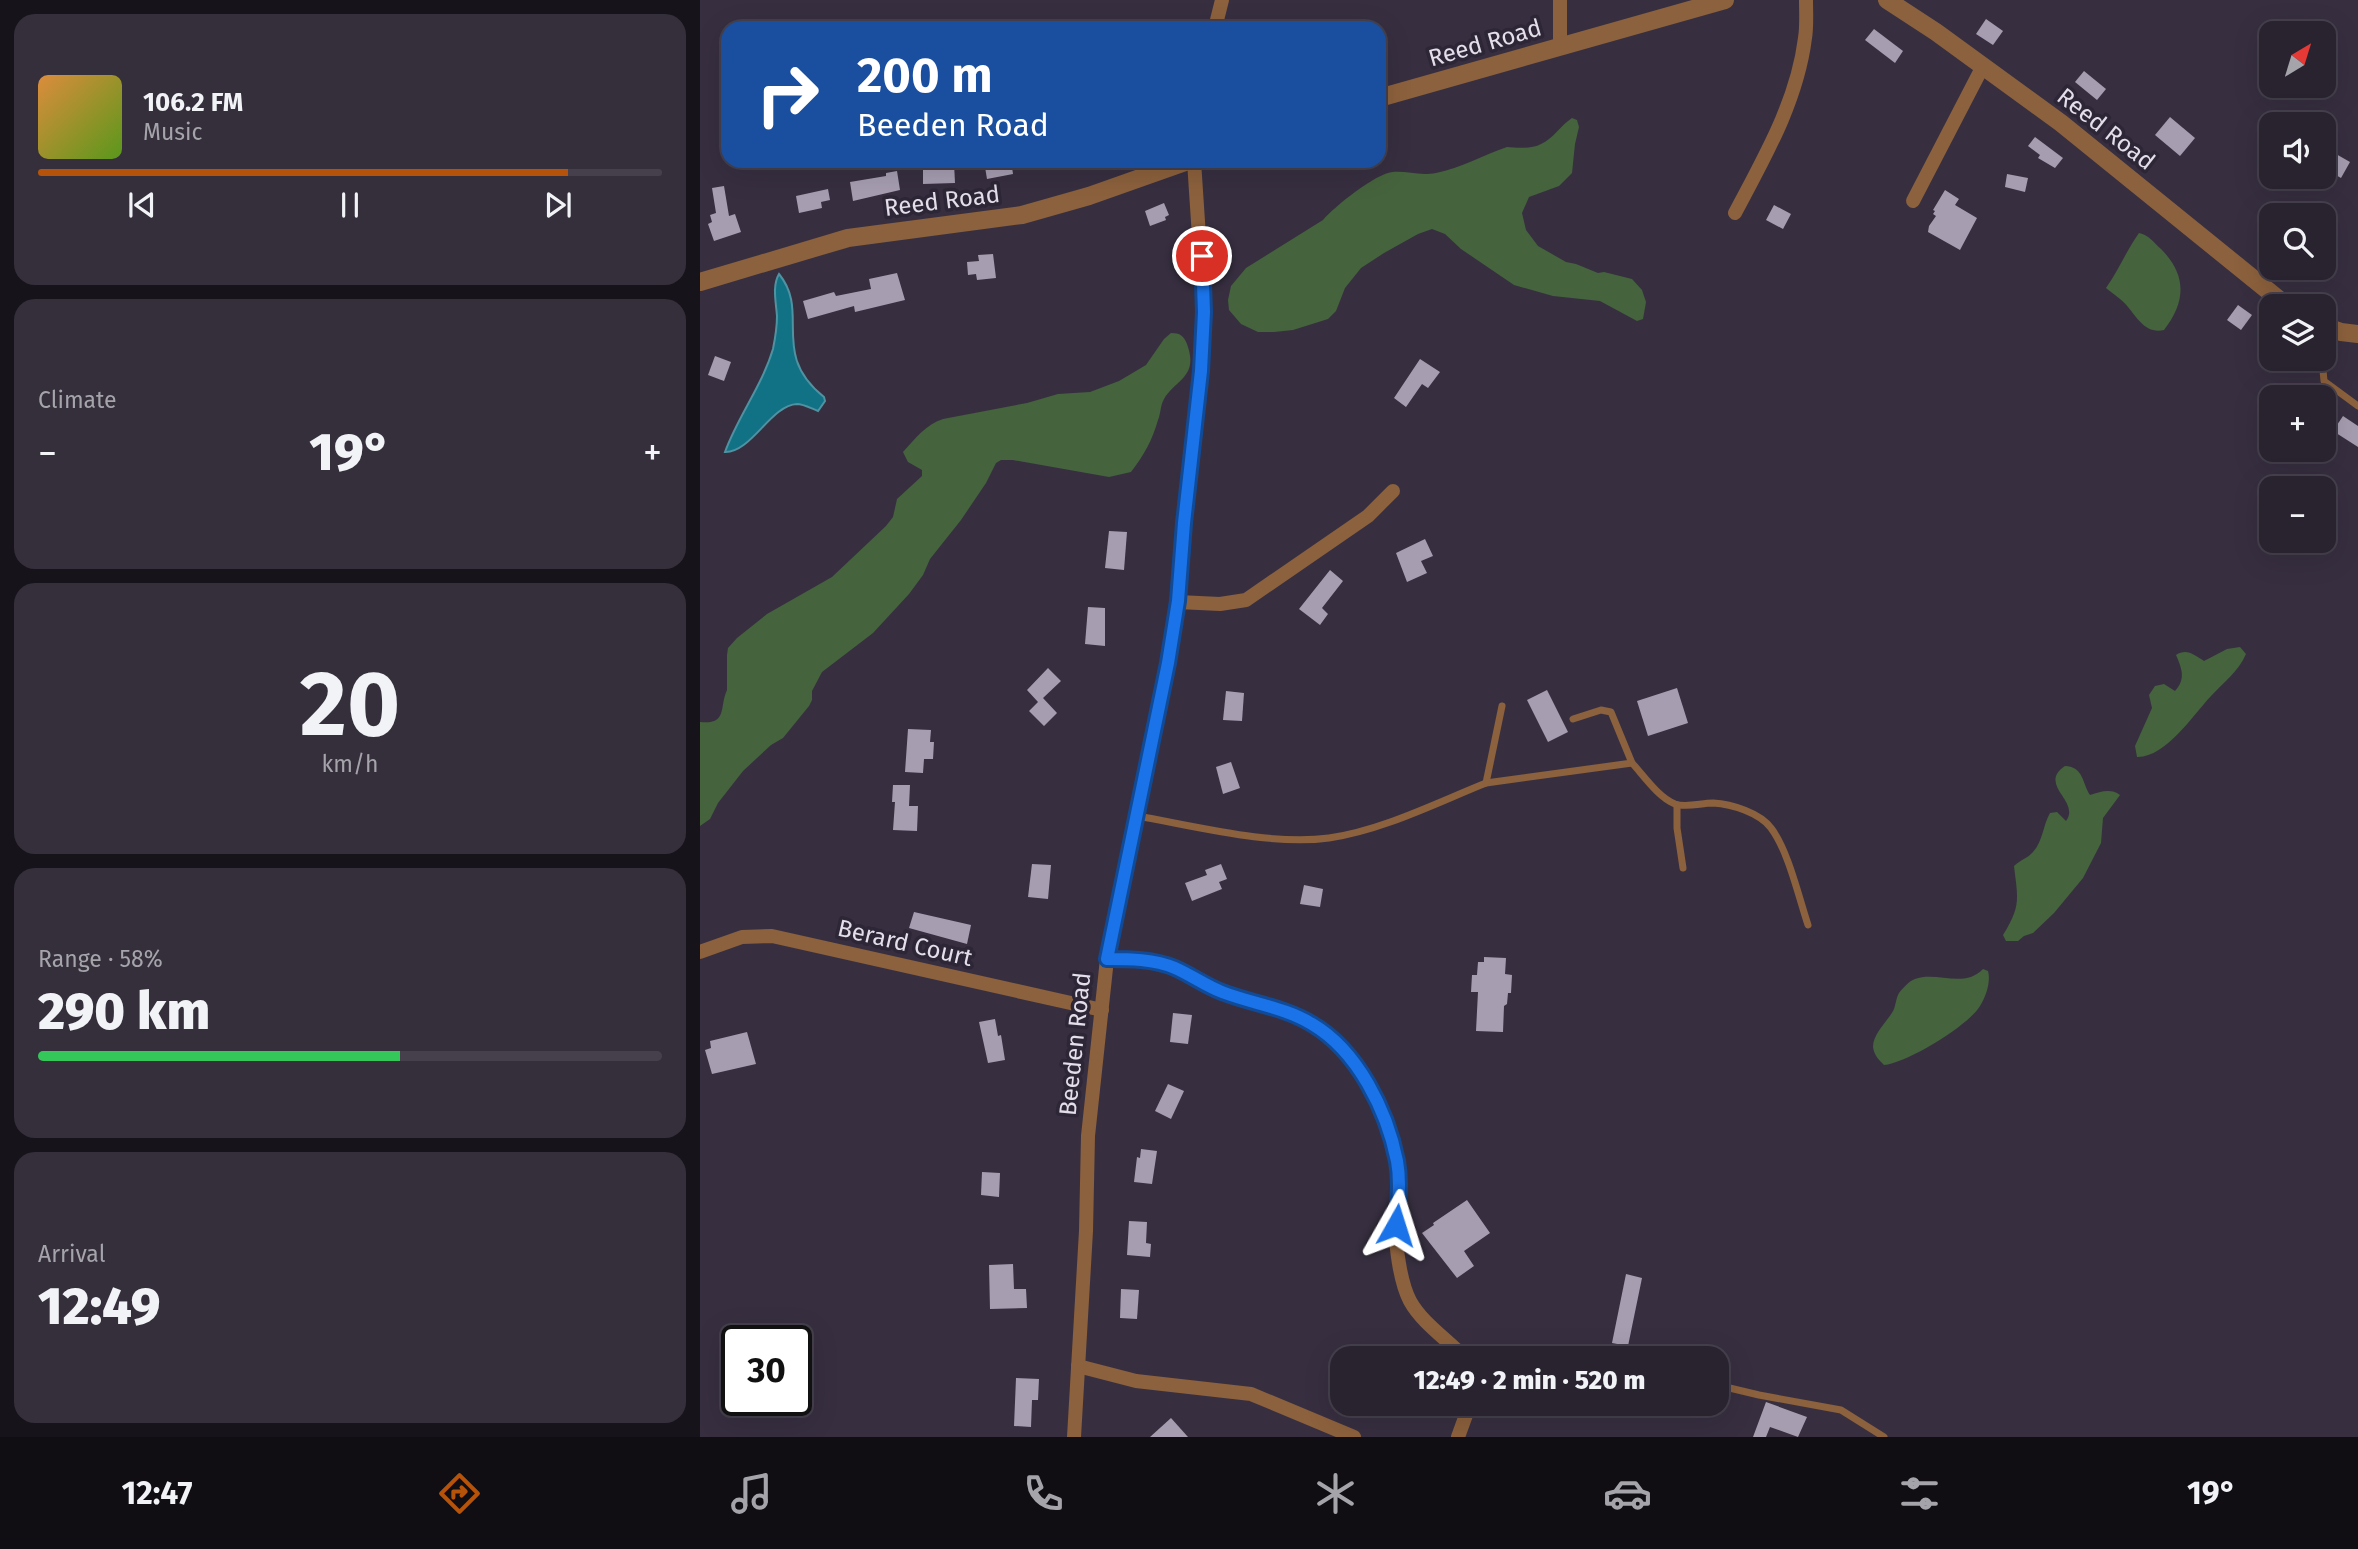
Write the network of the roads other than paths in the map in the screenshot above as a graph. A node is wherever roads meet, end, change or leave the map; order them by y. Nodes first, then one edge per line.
1 (1222, 0) edge
2 (1560, 0) edge
3 (1726, 0) edge
4 (1806, 0) edge
5 (1887, 0) edge
6 (1217, 21) edge
7 (1560, 47) junction
8 (1983, 66) junction
9 (1386, 96) edge
10 (1168, 168) edge
11 (1194, 168) edge
12 (1913, 201) dead end
13 (1735, 213) dead end
14 (700, 282) edge
15 (2272, 294) edge
16 (2336, 332) edge
17 (2358, 334) edge
18 (2323, 371) edge
19 (2358, 405) edge
20 (1393, 491) dead end
21 (1178, 601) junction
22 (1502, 706) dead end
23 (1573, 719) dead end
24 (1632, 763) junction
25 (1486, 783) junction
26 (1677, 805) junction
27 (1136, 816) junction
28 (1682, 868) dead end
29 (1808, 925) dead end
30 (700, 952) edge
31 (1107, 959) junction
32 (1102, 1010) junction
33 (1453, 1346) edge
34 (1078, 1366) junction
35 (1729, 1388) edge
36 (1466, 1416) edge
37 (1074, 1437) edge
38 (1354, 1437) edge
39 (1458, 1437) edge
40 (1884, 1437) edge

1 - 6 street
2 - 7 street
3 - 7 street, Reed Road
4 - 13 street
5 - 8 street, Reed Road
7 - 9 street, Reed Road
8 - 12 street
8 - 15 street, Reed Road
10 - 14 street, Reed Road
11 - 21 street, Beeden Road
16 - 17 street
18 - 19 lane
20 - 21 street
21 - 27 street, Beeden Road
22 - 25 lane
23 - 24 lane
24 - 25 lane
24 - 26 lane
25 - 27 lane
26 - 28 lane
26 - 29 lane
27 - 31 street, Beeden Road
30 - 32 street, Berard Court
31 - 32 street, Beeden Road
31 - 33 street
32 - 34 street, Beeden Road
34 - 37 street, Beeden Road
34 - 38 street
35 - 40 lane
36 - 39 street

